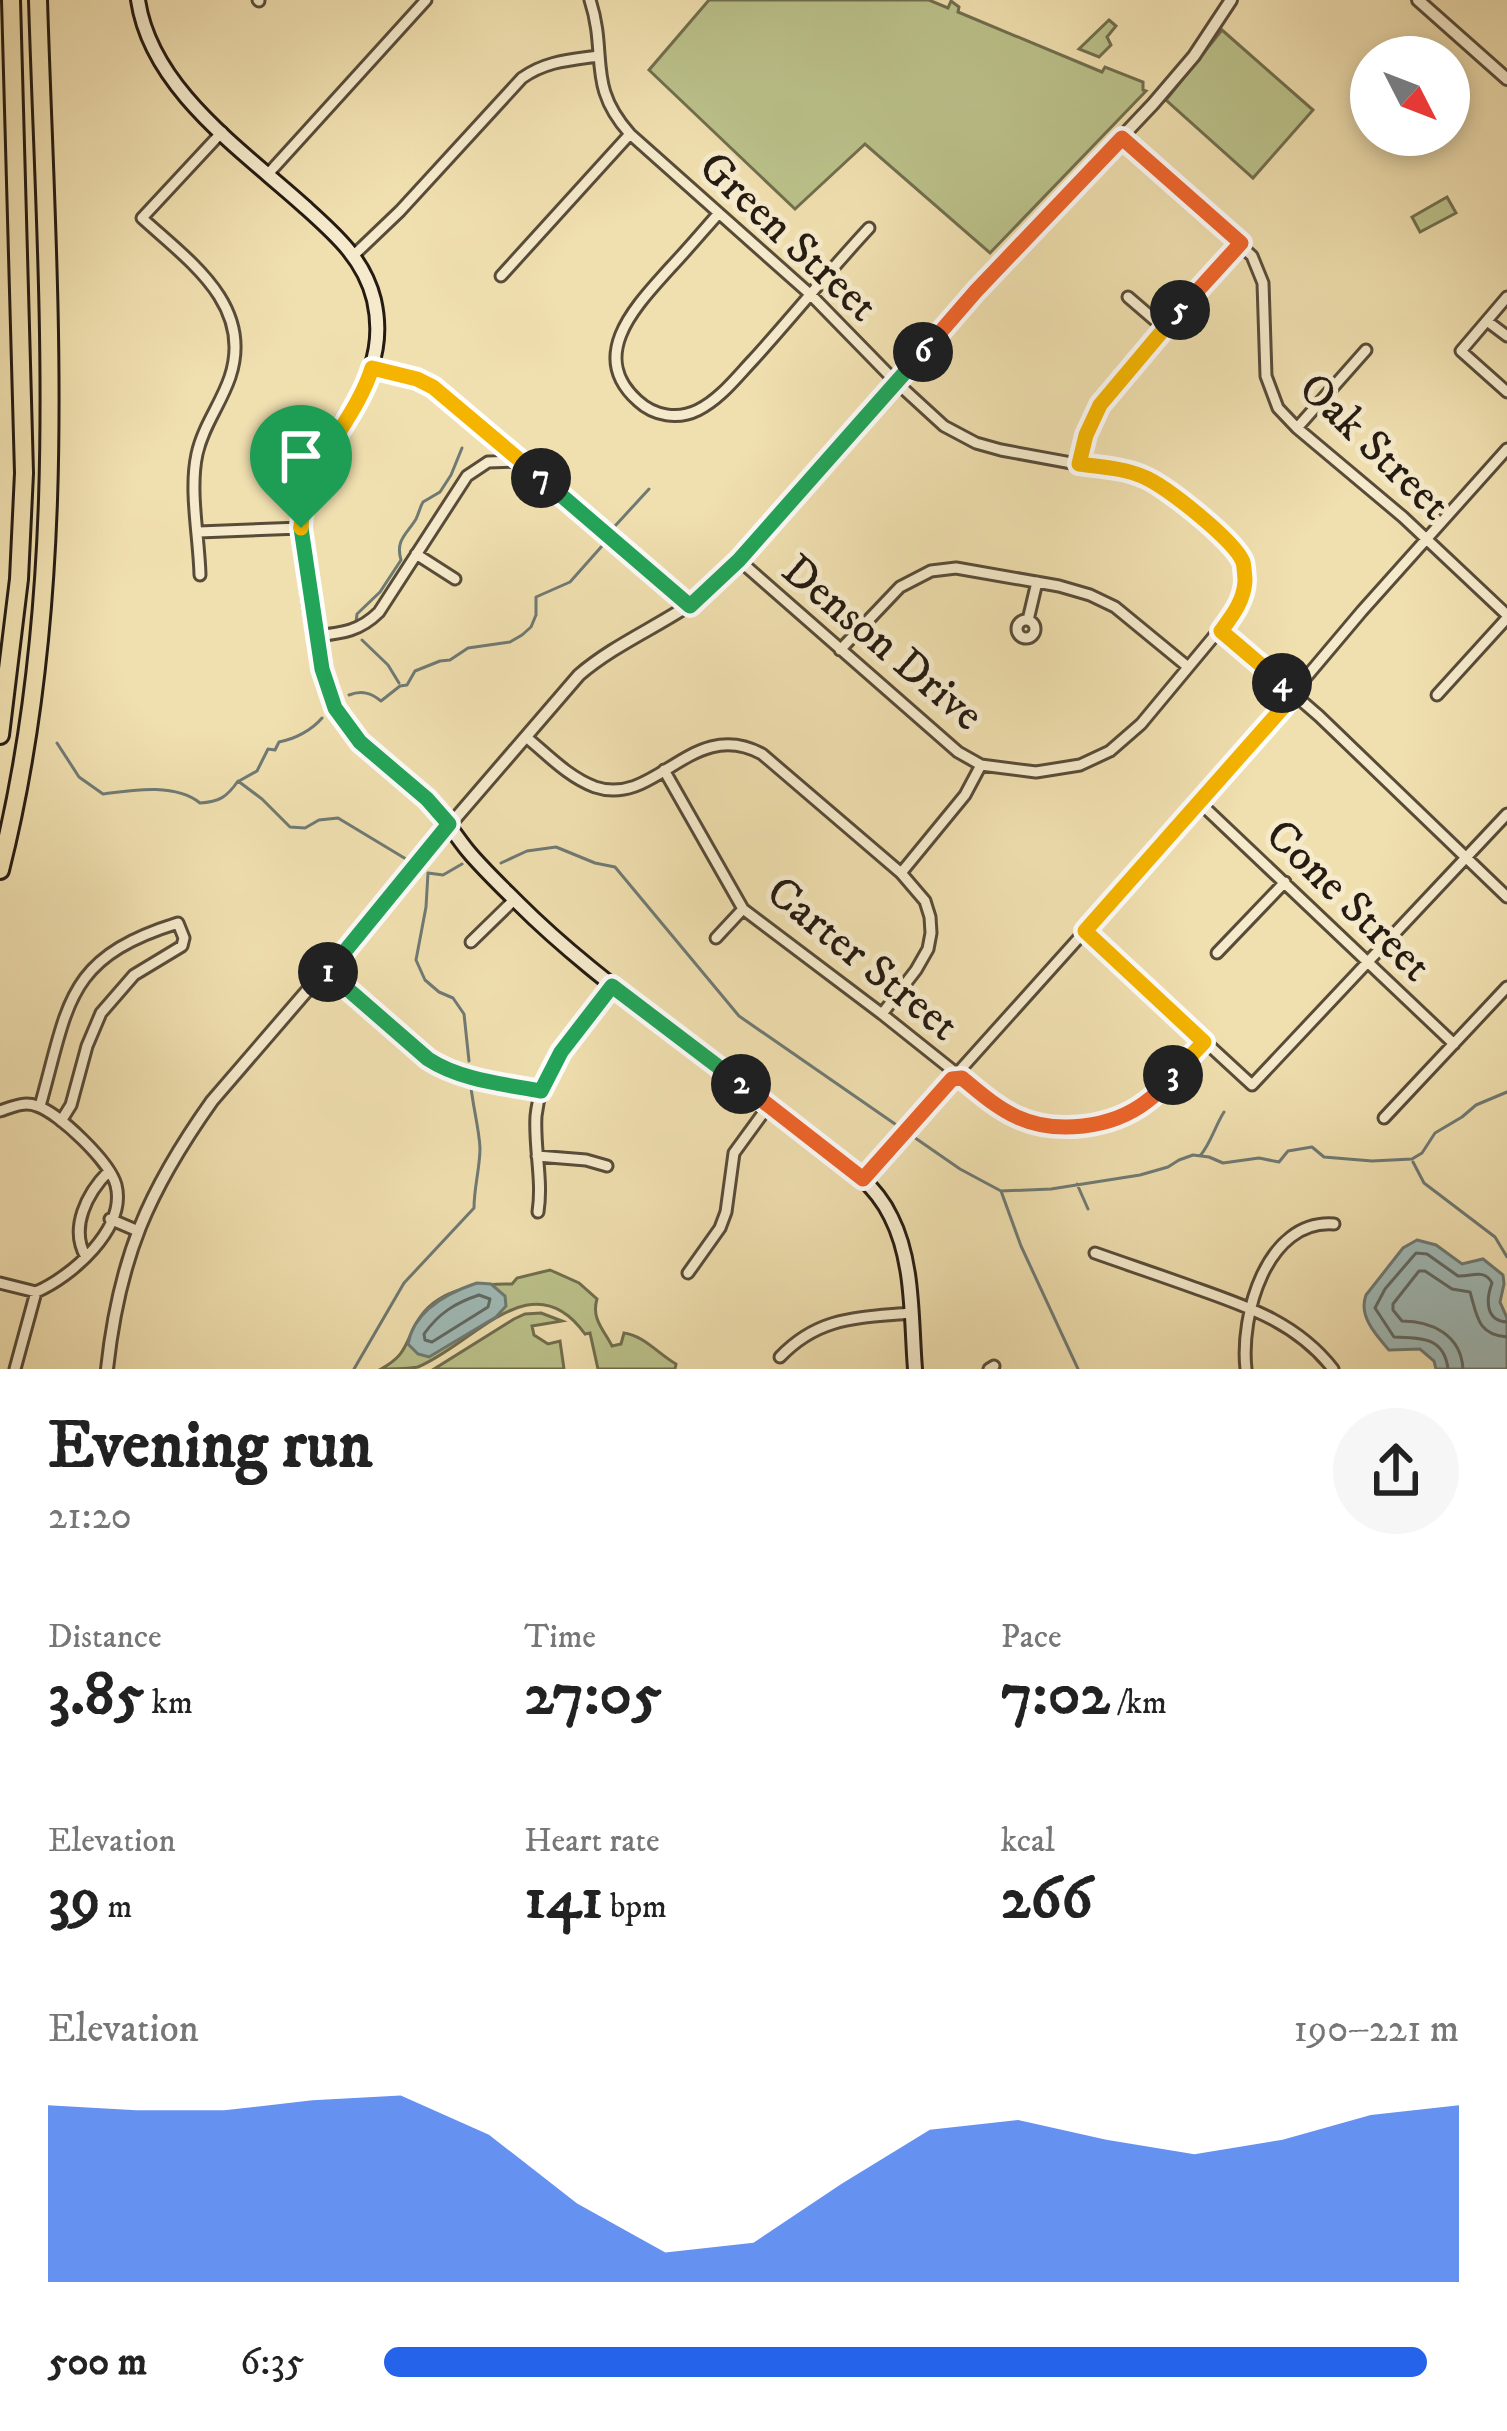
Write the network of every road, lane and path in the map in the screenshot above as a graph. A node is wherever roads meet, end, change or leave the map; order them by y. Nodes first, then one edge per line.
1 (11, 0) edge
2 (38, 0) edge
3 (138, 0) edge
4 (426, 0) edge
5 (590, 0) edge
6 (1231, 0) edge
7 (1418, 0) edge
8 (598, 56) junction
9 (1507, 79) edge
10 (222, 132) junction
11 (631, 134) junction
12 (1122, 138) junction
13 (268, 174) junction
14 (719, 213) junction
15 (869, 228) dead end
16 (1241, 243) junction
17 (354, 255) junction
18 (501, 276) dead end
19 (811, 295) junction
20 (1128, 297) dead end
21 (1507, 297) edge
22 (1487, 321) junction
23 (1164, 328) junction
24 (1507, 336) edge
25 (1366, 350) dead end
26 (372, 368) junction
27 (896, 382) junction
28 (1507, 392) edge
29 (1297, 428) junction
30 (1507, 449) edge
31 (521, 461) junction
32 (1079, 464) junction
33 (301, 528) junction
34 (199, 532) junction
35 (1428, 539) junction
36 (416, 554) junction
37 (739, 560) junction
38 (200, 575) dead end
39 (455, 579) dead end
40 (1037, 582) junction
41 (690, 606) junction
42 (1507, 616) edge
43 (1028, 620) dead end
44 (1221, 631) junction
45 (316, 636) junction
46 (839, 650) junction
47 (1188, 667) junction
48 (1294, 695) junction
49 (1436, 695) dead end
50 (0, 735) edge
51 (526, 736) junction
52 (981, 765) junction
53 (664, 770) junction
54 (1200, 803) junction
55 (1507, 814) edge
56 (449, 824) junction
57 (1465, 859) junction
58 (0, 870) edge
59 (901, 873) junction
60 (1285, 882) junction
61 (1507, 897) edge
62 (514, 900) junction
63 (743, 909) junction
64 (1085, 931) junction
65 (716, 938) dead end
66 (471, 942) dead end
67 (1217, 953) dead end
68 (1368, 962) junction
69 (326, 971) junction
70 (612, 986) junction
71 (1507, 987) edge
72 (882, 1013) junction
73 (1204, 1042) junction
74 (1454, 1044) junction
75 (957, 1074) junction
76 (541, 1091) junction
77 (40, 1106) junction
78 (770, 1106) junction
79 (0, 1111) edge
80 (1384, 1118) dead end
81 (61, 1121) junction
82 (537, 1156) junction
83 (607, 1166) dead end
84 (109, 1171) junction
85 (863, 1179) junction
86 (538, 1212) dead end
87 (110, 1219) junction
88 (1334, 1224) dead end
89 (138, 1231) junction
90 (1095, 1253) dead end
91 (86, 1257) junction
92 (688, 1273) dead end
93 (0, 1283) edge
94 (36, 1292) junction
95 (1249, 1307) junction
96 (911, 1313) junction
97 (780, 1357) dead end
98 (15, 1369) edge
99 (107, 1369) edge
100 (914, 1369) edge
101 (1246, 1369) edge
102 (1333, 1369) edge

1 - 50 highway
2 - 58 highway
3 - 10 main road
4 - 13 street
5 - 8 street, Green Street
6 - 12 street
7 - 9 street
8 - 11 street, Green Street
8 - 17 street
10 - 13 main road
10 - 34 street
11 - 14 street, Green Street
11 - 18 street
12 - 16 street, Oak Street
12 - 27 street
13 - 17 main road
14 - 19 street, Green Street
14 - 19 street
15 - 19 street
16 - 23 street
16 - 29 street, Oak Street
17 - 26 main road
19 - 27 street, Green Street
20 - 23 street
21 - 22 street
22 - 24 street
22 - 28 street
23 - 32 street
25 - 29 street
26 - 31 street
26 - 33 main road
27 - 32 street, Green Street
27 - 37 street
29 - 35 street, Oak Street
30 - 35 street
31 - 36 street
31 - 41 street
32 - 44 street, Green Street
33 - 34 street
33 - 45 main road
34 - 38 street
35 - 42 street, Oak Street
35 - 48 street
36 - 39 street
36 - 45 street
37 - 41 street
37 - 46 street, Denson Drive
40 - 43 street
40 - 46 street
40 - 47 street
41 - 51 street
42 - 49 street
44 - 47 street, Denson Drive
44 - 48 street
45 - 56 main road
46 - 52 street, Denson Drive
47 - 52 street, Denson Drive
48 - 54 street
48 - 57 street
51 - 53 street
51 - 56 street
52 - 59 street
53 - 59 street
53 - 63 street, Carter Street
54 - 60 street, Cone Street
54 - 64 street
55 - 57 street
56 - 62 main road
56 - 69 street
57 - 61 street
57 - 68 street
59 - 72 street
60 - 67 street
60 - 68 street, Cone Street
62 - 66 street
62 - 70 main road
63 - 65 street
63 - 72 street, Carter Street
64 - 73 street
64 - 75 street
68 - 73 street
68 - 74 street, Cone Street
69 - 76 street
69 - 89 street
70 - 76 street
70 - 78 main road
71 - 74 street
72 - 75 street, Carter Street
73 - 75 street, Carter Street
74 - 80 street
75 - 85 street
76 - 82 street
77 - 79 street
77 - 81 street
77 - 81 street
78 - 85 main road
78 - 92 street
81 - 84 street
82 - 83 street
82 - 86 street
84 - 87 street
84 - 91 street
85 - 96 main road
87 - 89 street
87 - 91 street
88 - 95 street
89 - 99 street
90 - 95 street
91 - 94 street
93 - 94 street
94 - 98 street
95 - 101 street
95 - 102 street
96 - 97 street
96 - 100 main road

